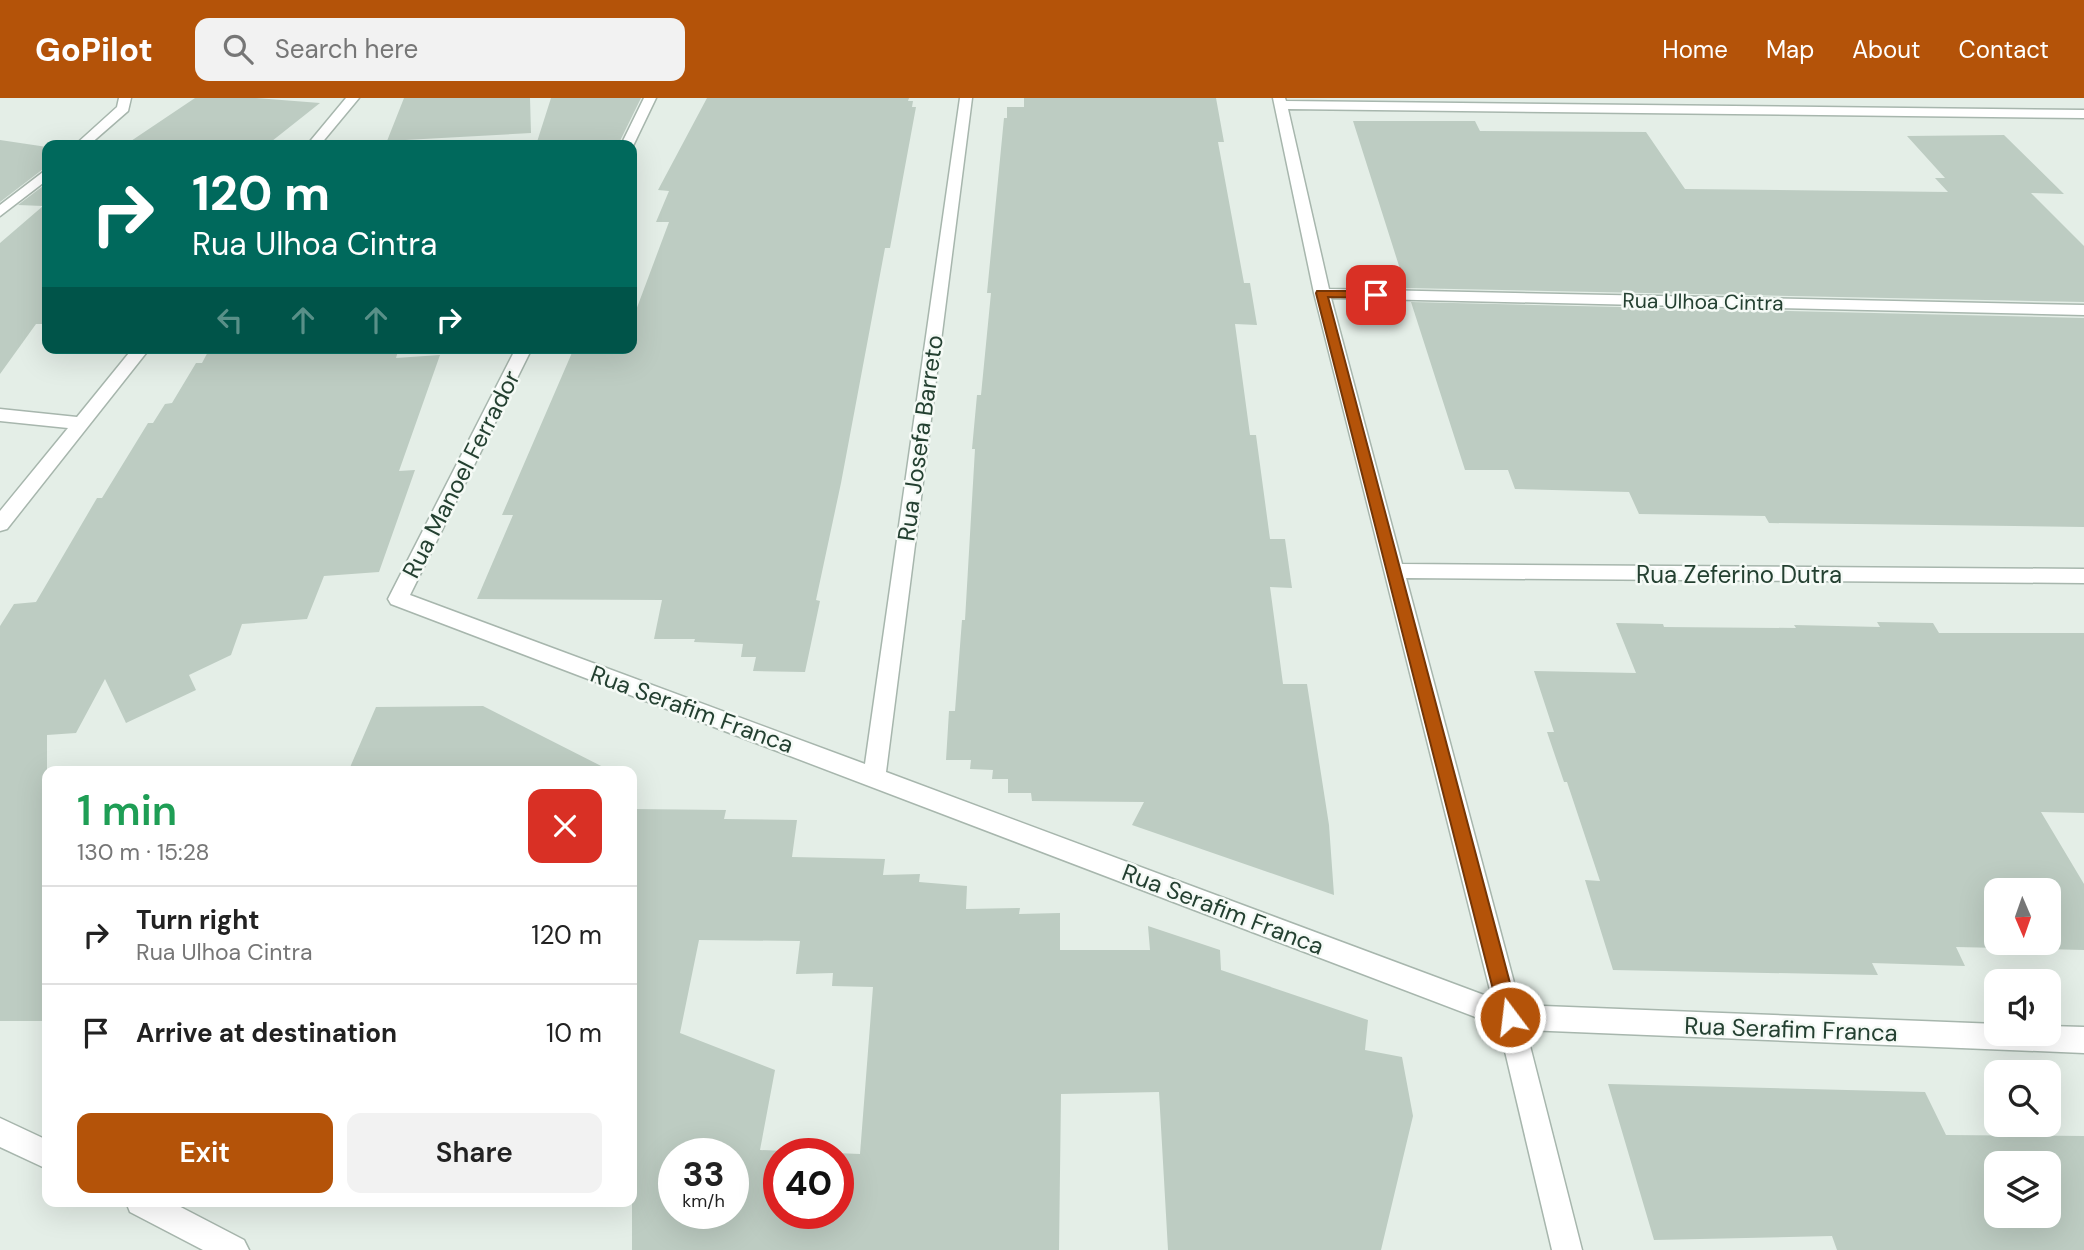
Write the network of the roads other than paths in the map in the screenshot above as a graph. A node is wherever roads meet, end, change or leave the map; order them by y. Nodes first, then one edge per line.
1 (125, 98) edge
2 (353, 98) edge
3 (650, 98) edge
4 (966, 98) edge
5 (1280, 102) edge
6 (2084, 114) edge
7 (87, 140) edge
8 (317, 140) edge
9 (629, 140) edge
10 (42, 177) edge
11 (0, 212) edge
12 (1322, 293) junction
13 (2084, 310) edge
14 (137, 354) edge
15 (521, 354) edge
16 (0, 415) edge
17 (79, 423) junction
18 (0, 524) edge
19 (1393, 571) junction
20 (2084, 576) edge
21 (398, 599) joint
22 (874, 777) junction
23 (1510, 1017) junction
24 (2084, 1040) edge
25 (0, 1132) edge
26 (42, 1153) edge
27 (150, 1207) edge
28 (234, 1250) edge
29 (1567, 1250) edge

1 - 7 street
2 - 8 street
3 - 9 street
4 - 22 street, Rua Josefa Barreto
5 - 6 street
5 - 12 street
10 - 11 street
12 - 13 street, Rua Ulhoa Cintra
12 - 19 street
14 - 17 street
15 - 21 street, Rua Manoel Ferrador
16 - 17 street
17 - 18 street
19 - 20 street, Rua Zeferino Dutra
19 - 23 street
21 - 22 street, Rua Serafim Franca
22 - 23 street, Rua Serafim Franca
23 - 24 street, Rua Serafim Franca
23 - 29 street
25 - 26 street
27 - 28 street

